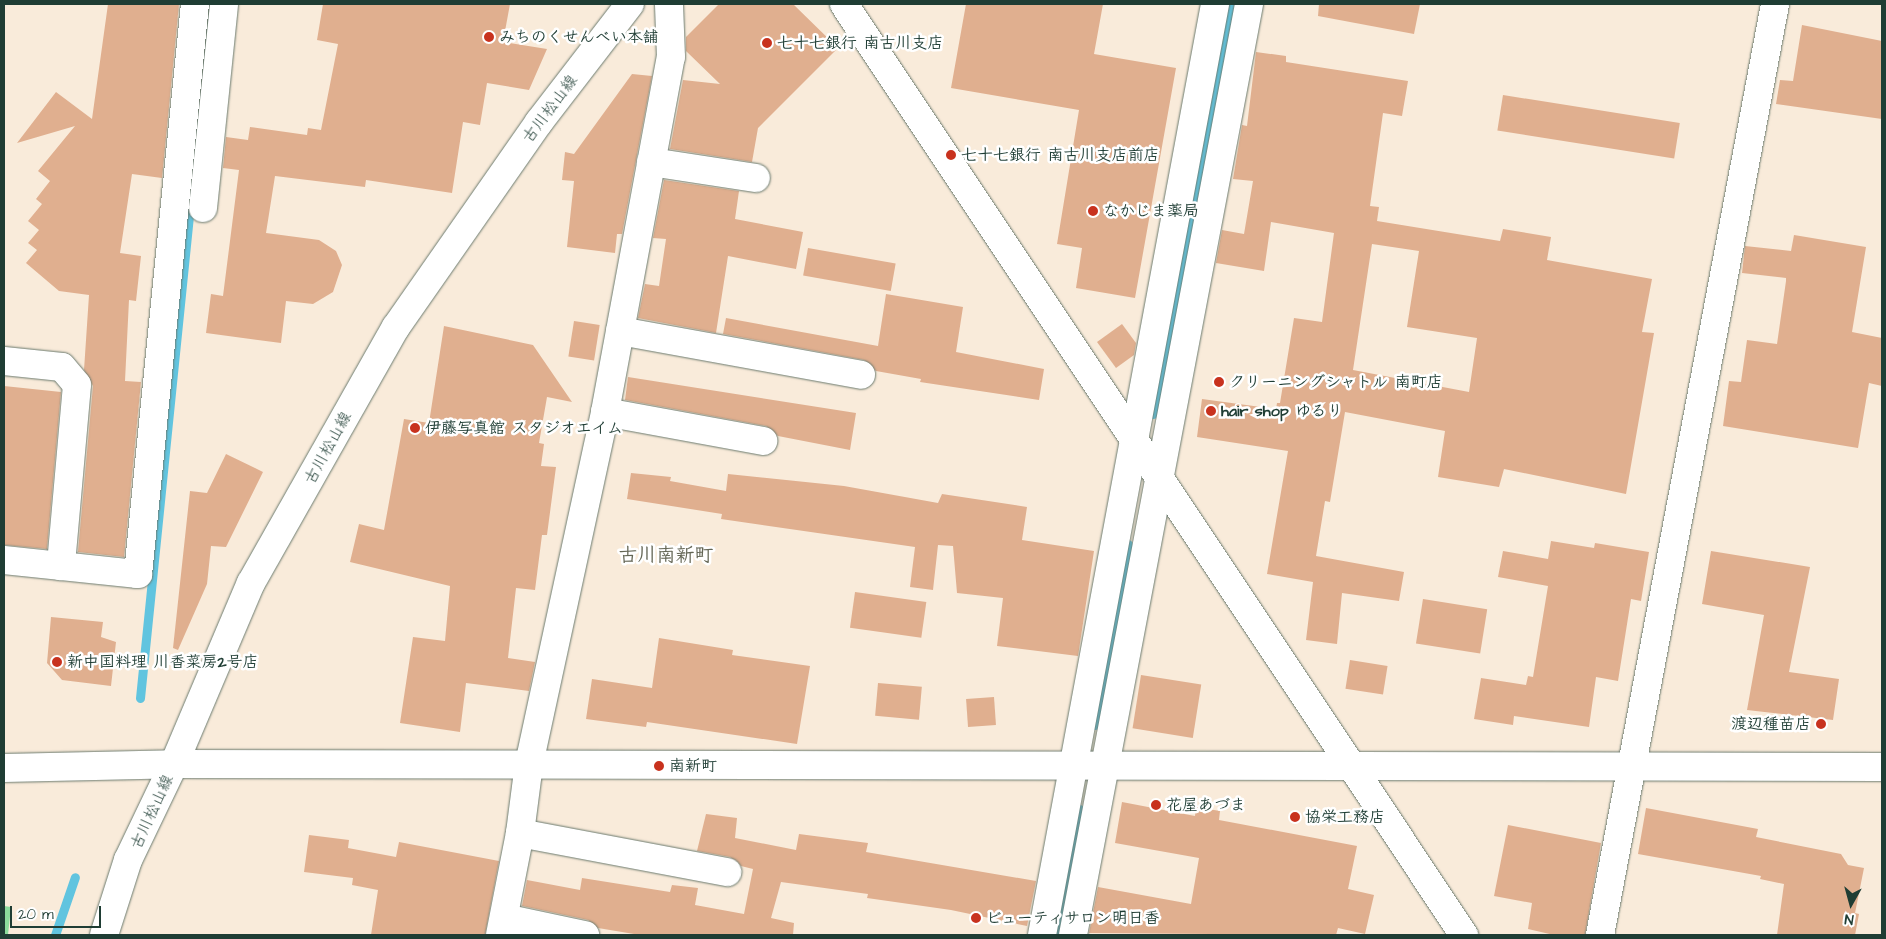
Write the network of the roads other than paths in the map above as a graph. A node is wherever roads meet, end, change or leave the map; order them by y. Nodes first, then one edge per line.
1 (195, 4) edge
2 (224, 4) edge
3 (630, 4) edge
4 (669, 4) edge
5 (844, 4) edge
6 (1215, 4) edge
7 (1249, 4) edge
8 (1775, 4) edge
9 (652, 162) junction
10 (756, 178) dead end
11 (203, 208) dead end
12 (620, 331) junction
13 (4, 361) edge
14 (861, 375) dead end
15 (605, 412) junction
16 (1135, 437) junction
17 (763, 441) dead end
18 (1160, 476) junction
19 (4, 560) edge
20 (61, 566) junction
21 (174, 764) junction
22 (529, 764) junction
23 (1074, 764) junction
24 (1106, 764) junction
25 (1351, 764) junction
26 (1630, 766) junction
27 (1882, 767) edge
28 (4, 768) edge
29 (520, 833) junction
30 (727, 872) dead end
31 (502, 926) edge
32 (104, 935) edge
33 (585, 935) edge
34 (1042, 935) edge
35 (1073, 935) edge
36 (1464, 935) edge
37 (1600, 935) edge

1 - 20 street
2 - 11 street
3 - 21 street, 古川松山線
4 - 9 street
5 - 16 street
6 - 16 street
7 - 18 street
8 - 26 street
9 - 10 street
9 - 12 street
12 - 14 street
12 - 15 street
13 - 20 street
15 - 17 street
15 - 22 street
16 - 18 street
16 - 23 street
18 - 24 street
18 - 25 street
19 - 20 street
21 - 22 street
21 - 28 street
21 - 32 street, 古川松山線
22 - 23 street
22 - 29 street
23 - 24 street
23 - 34 street
24 - 25 street
24 - 35 street
25 - 26 street
25 - 36 street
26 - 27 street
26 - 37 street
29 - 30 street
29 - 31 street
31 - 33 street

